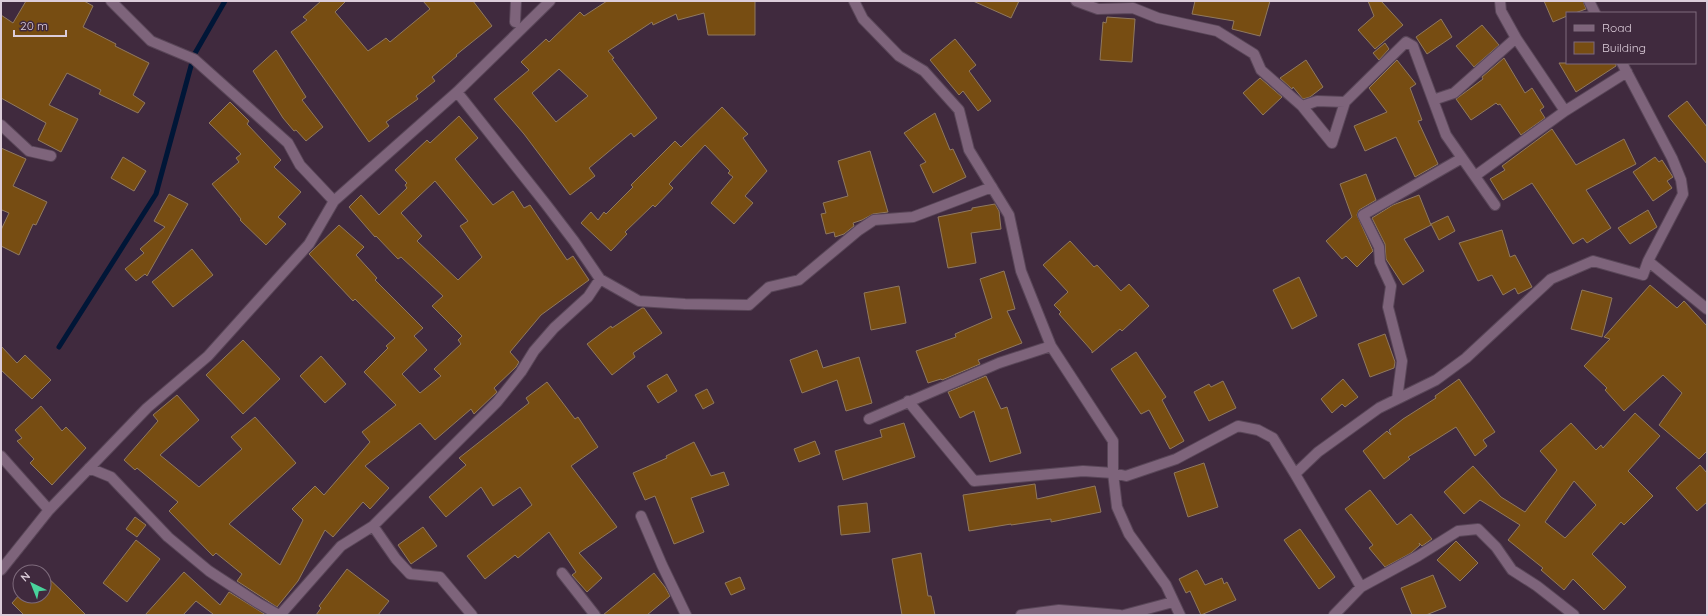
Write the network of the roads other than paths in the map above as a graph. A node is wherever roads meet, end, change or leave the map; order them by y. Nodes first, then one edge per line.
1 (111, 1) edge
2 (516, 1) edge
3 (550, 1) edge
4 (854, 1) edge
5 (1076, 1) edge
6 (1500, 1) edge
7 (1589, 1) edge
8 (1594, 12) edge
9 (515, 22) dead end
10 (1516, 38) junction
11 (1623, 64) edge
12 (1627, 72) junction
13 (457, 92) junction
14 (1433, 100) junction
15 (1345, 102) junction
16 (1302, 106) junction
17 (1565, 111) junction
18 (1, 125) edge
19 (51, 156) dead end
20 (1462, 158) junction
21 (1475, 176) junction
22 (992, 187) junction
23 (334, 201) junction
24 (1495, 205) dead end
25 (1648, 261) junction
26 (600, 279) junction
27 (1707, 310) edge
28 (1051, 346) junction
29 (1397, 399) junction
30 (908, 401) junction
31 (869, 419) dead end
32 (1, 456) edge
33 (89, 468) junction
34 (1113, 473) junction
35 (1295, 474) junction
36 (49, 510) junction
37 (641, 516) dead end
38 (373, 526) junction
39 (1, 570) edge
40 (562, 573) dead end
41 (1361, 587) junction
42 (1173, 602) junction
43 (279, 615) edge
44 (472, 615) edge
45 (595, 615) edge
46 (686, 615) edge
47 (1021, 615) edge
48 (1120, 615) edge
49 (1124, 615) edge
50 (1180, 615) edge
51 (1334, 615) edge
52 (1574, 615) edge

1 - 23 street
2 - 9 street
3 - 13 street
4 - 22 street
5 - 16 street
6 - 10 street
7 - 8 street
10 - 14 street
10 - 17 street
11 - 12 street
12 - 17 street
12 - 25 street
13 - 23 street
13 - 26 street
14 - 15 street
14 - 20 street
15 - 16 street
15 - 16 street
17 - 21 street
18 - 19 street
20 - 21 street
20 - 29 street
21 - 24 street
22 - 26 street
22 - 28 street
23 - 33 street
25 - 27 street
25 - 29 street
26 - 38 street
28 - 30 street
28 - 34 street
29 - 35 street
30 - 31 street
30 - 34 street
32 - 36 street
33 - 36 street
33 - 43 street
34 - 35 street
34 - 42 street
35 - 41 street
36 - 39 street
37 - 46 street
38 - 43 street
38 - 44 street
40 - 45 street
41 - 51 street
41 - 52 street
42 - 49 street
42 - 50 street
47 - 48 street

